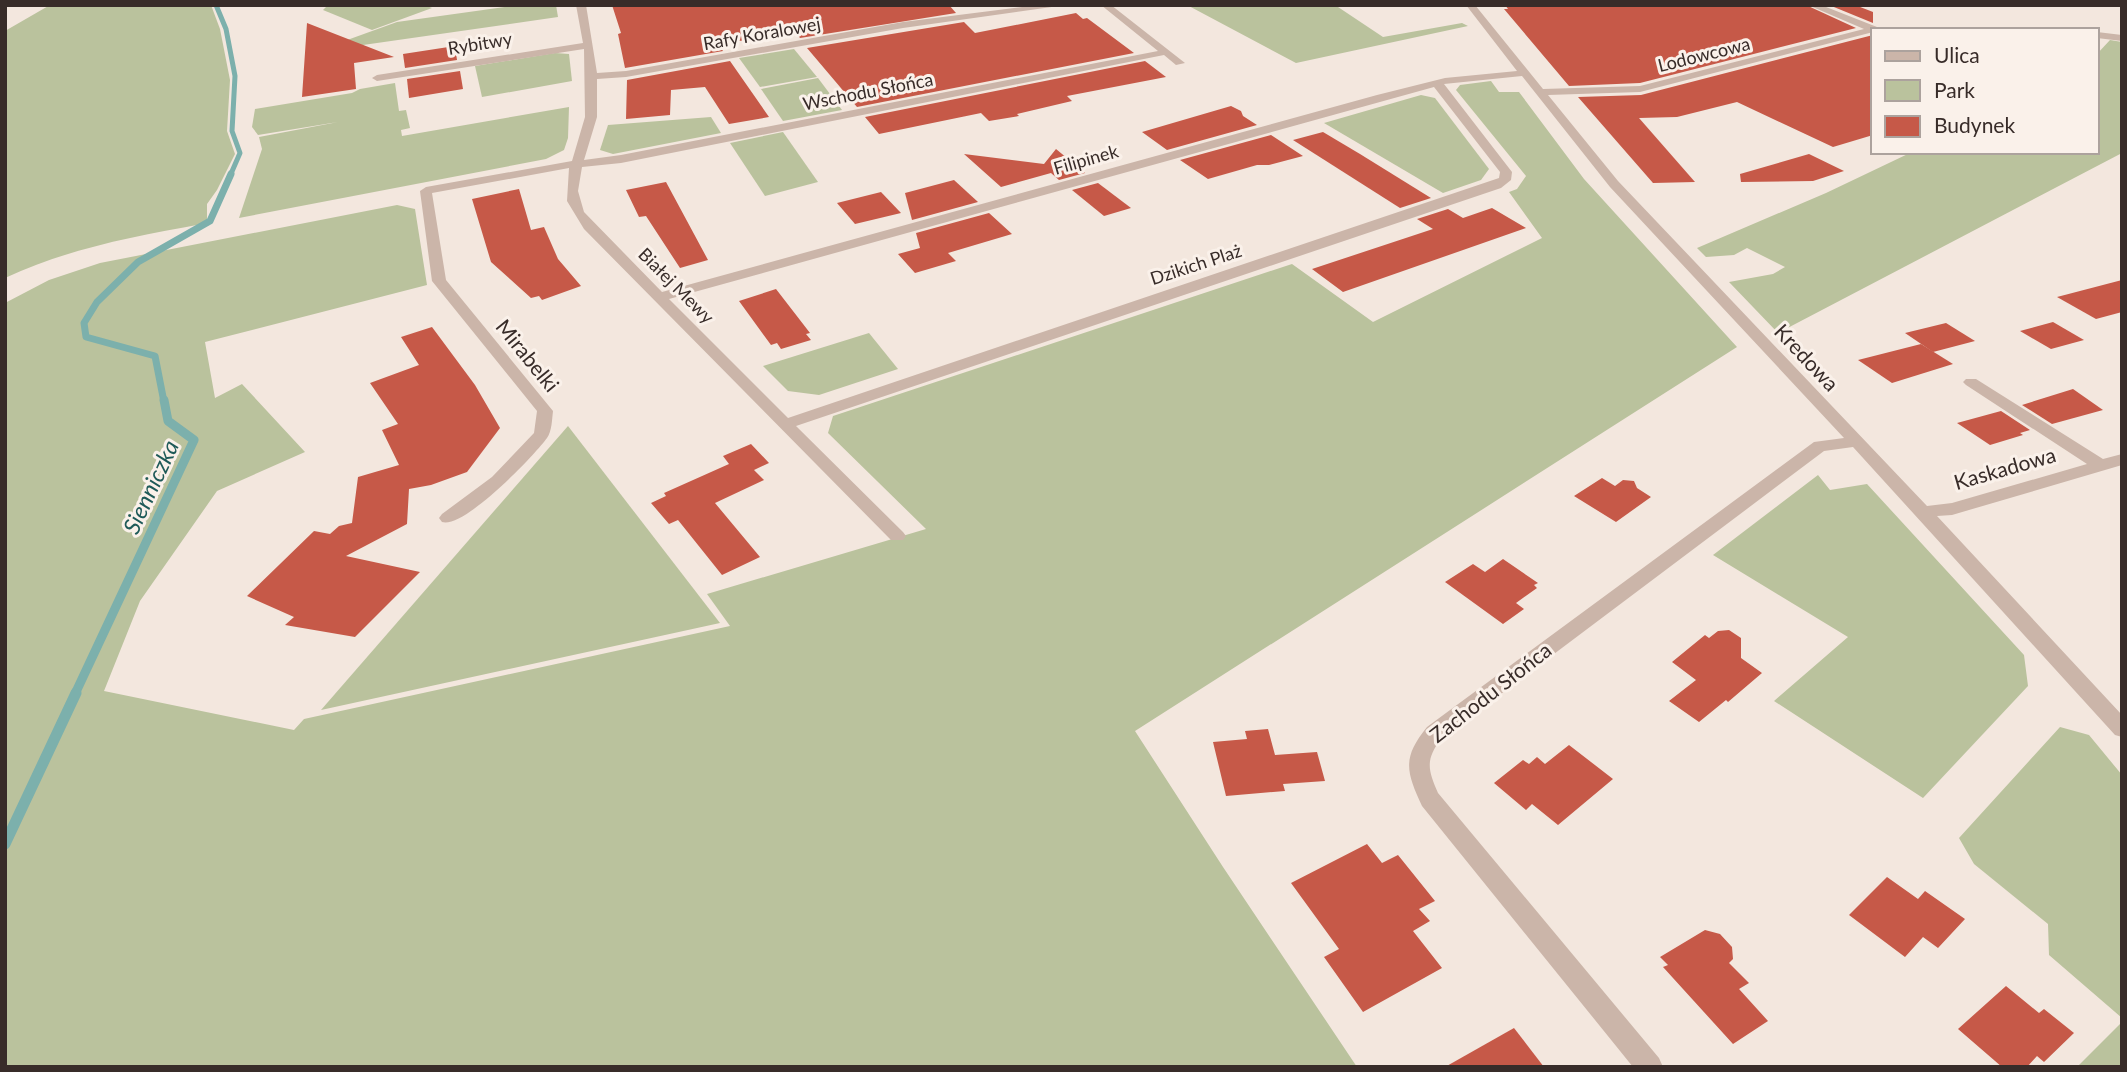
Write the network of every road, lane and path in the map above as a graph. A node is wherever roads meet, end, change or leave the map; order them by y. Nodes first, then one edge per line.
1 (581, 5) edge
2 (1062, 5) edge
3 (1105, 5) edge
4 (1470, 5) edge
5 (1812, 5) edge
6 (1872, 28) edge
7 (1871, 30) edge
8 (2099, 35) edge
9 (2122, 38) edge
10 (589, 45) junction
11 (1166, 52) junction
12 (1180, 63) dead end
13 (1524, 73) junction
14 (594, 76) junction
15 (377, 78) dead end
16 (1437, 83) junction
17 (1540, 92) junction
18 (577, 164) junction
19 (426, 191) joint
20 (661, 297) junction
21 (1971, 382) dead end
22 (785, 424) junction
23 (1856, 442) junction
24 (2122, 459) edge
25 (2100, 465) junction
26 (1922, 512) junction
27 (447, 518) dead end
28 (897, 536) dead end
29 (2122, 729) edge
30 (1650, 1067) edge

1 - 10 street, Białej Mewy
2 - 14 street, Rafy Koralowej
3 - 11 street
4 - 13 street, Kredowa
5 - 6 street, Lodowcowa
7 - 17 street, Lodowcowa
8 - 9 street
10 - 14 street, Białej Mewy
10 - 15 street, Rybitwy
11 - 12 street
11 - 18 street, Wschodu Słońca
13 - 16 street, Filipinek
13 - 17 street, Kredowa
14 - 18 street, Białej Mewy
16 - 20 street, Filipinek
16 - 22 street, Dzikich Plaż
17 - 23 street, Kredowa
18 - 19 street, Wschodu Słońca
18 - 20 street, Białej Mewy
19 - 27 street, Mirabelki
20 - 22 street, Białej Mewy
21 - 25 street, Kaskadowa
22 - 28 street, Białej Mewy
23 - 26 street, Kredowa
23 - 30 street, Zachodu Słońca
24 - 25 street, Kaskadowa
25 - 26 street, Kaskadowa
26 - 29 street, Kredowa

